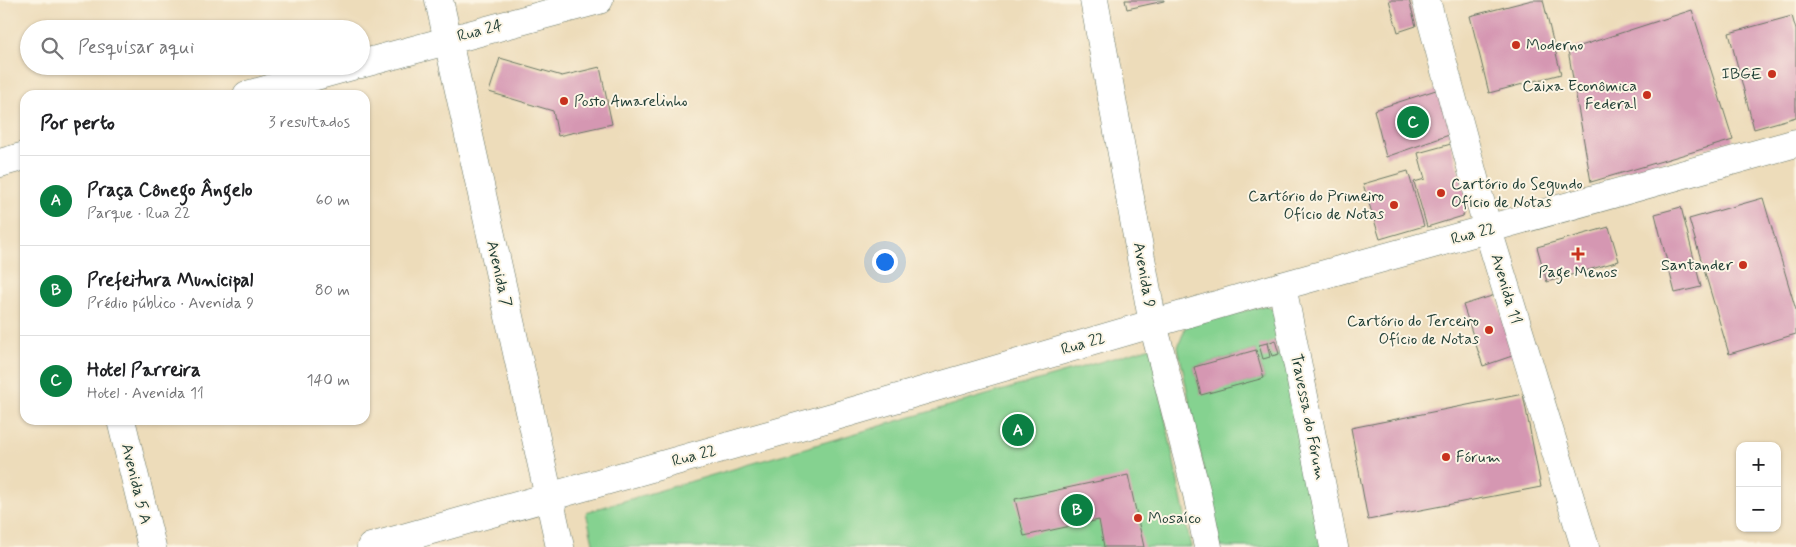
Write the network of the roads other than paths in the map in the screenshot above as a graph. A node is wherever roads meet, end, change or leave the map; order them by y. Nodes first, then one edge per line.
1 (439, 0) edge
2 (599, 0) edge
3 (1094, 0) edge
4 (1426, 0) edge
5 (447, 40) junction
6 (370, 61) edge
7 (319, 75) edge
8 (265, 90) edge
9 (1796, 143) edge
10 (20, 157) edge
11 (0, 163) edge
12 (1488, 230) junction
13 (1282, 286) junction
14 (1154, 324) junction
15 (122, 425) edge
16 (548, 498) junction
17 (152, 547) edge
18 (371, 547) edge
19 (560, 547) edge
20 (1208, 547) edge
21 (1334, 547) edge
22 (1585, 547) edge

1 - 5 street, Avenida 7
2 - 5 street, Rua 24
3 - 14 street, Avenida 9
4 - 12 street, Avenida 11
5 - 6 street, Rua 24
5 - 16 street, Avenida 7
7 - 8 street
9 - 12 street, Rua 22
10 - 11 street
12 - 13 street, Rua 22
12 - 22 street, Avenida 11
13 - 14 street, Rua 22
13 - 21 street, Travessa do Fórum
14 - 16 street, Rua 22
14 - 20 street, Avenida 9
15 - 17 street, Avenida 5 A
16 - 18 street, Rua 22
16 - 19 street, Avenida 7

